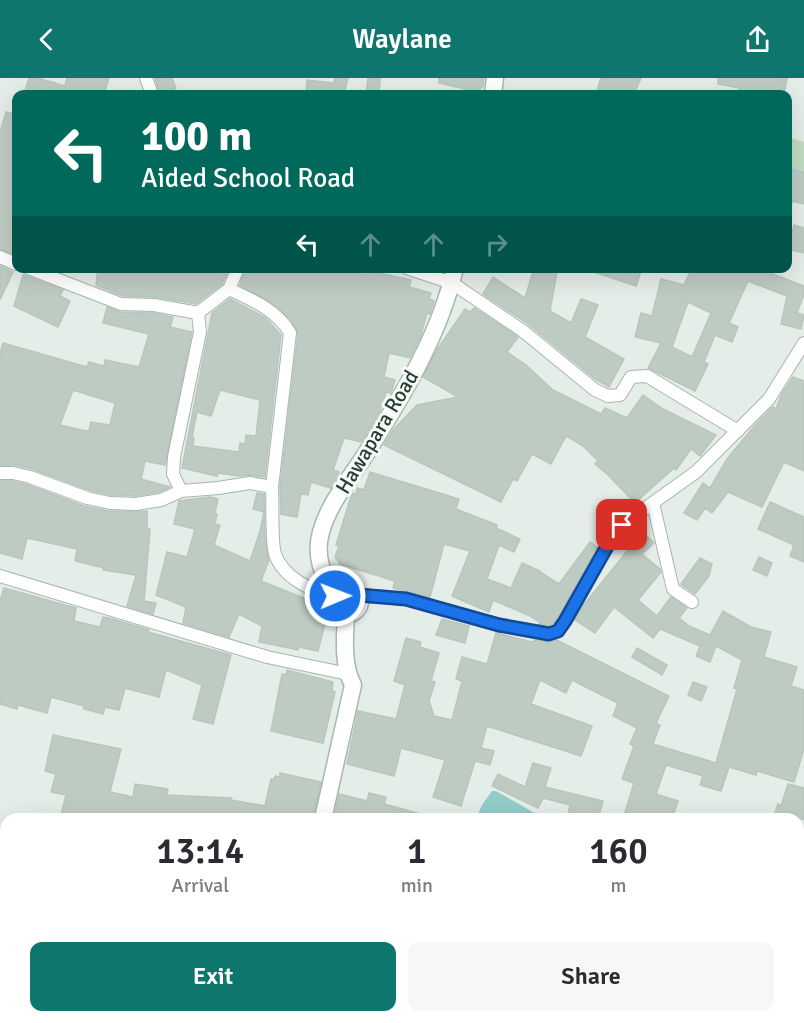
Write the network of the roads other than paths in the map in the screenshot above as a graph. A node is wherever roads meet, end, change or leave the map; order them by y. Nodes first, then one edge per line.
1 (41, 273) edge
2 (236, 273) edge
3 (436, 273) edge
4 (453, 276) edge
5 (229, 289) junction
6 (198, 313) junction
7 (804, 343) edge
8 (738, 430) junction
9 (0, 473) edge
10 (272, 487) junction
11 (181, 491) junction
12 (653, 503) junction
13 (0, 576) edge
14 (359, 595) junction
15 (335, 596) junction
16 (692, 602) dead end
17 (346, 614) junction
18 (348, 674) junction
19 (324, 813) edge

1 - 6 street
2 - 5 street
3 - 4 street
4 - 8 street
4 - 15 street, Hawapara Road
5 - 6 street
5 - 10 street
6 - 11 street
7 - 8 street
8 - 12 street
9 - 11 street
10 - 11 street
10 - 15 street
12 - 14 street
12 - 16 street
13 - 18 street
14 - 15 street
14 - 17 street
15 - 17 street
17 - 18 street
18 - 19 street

